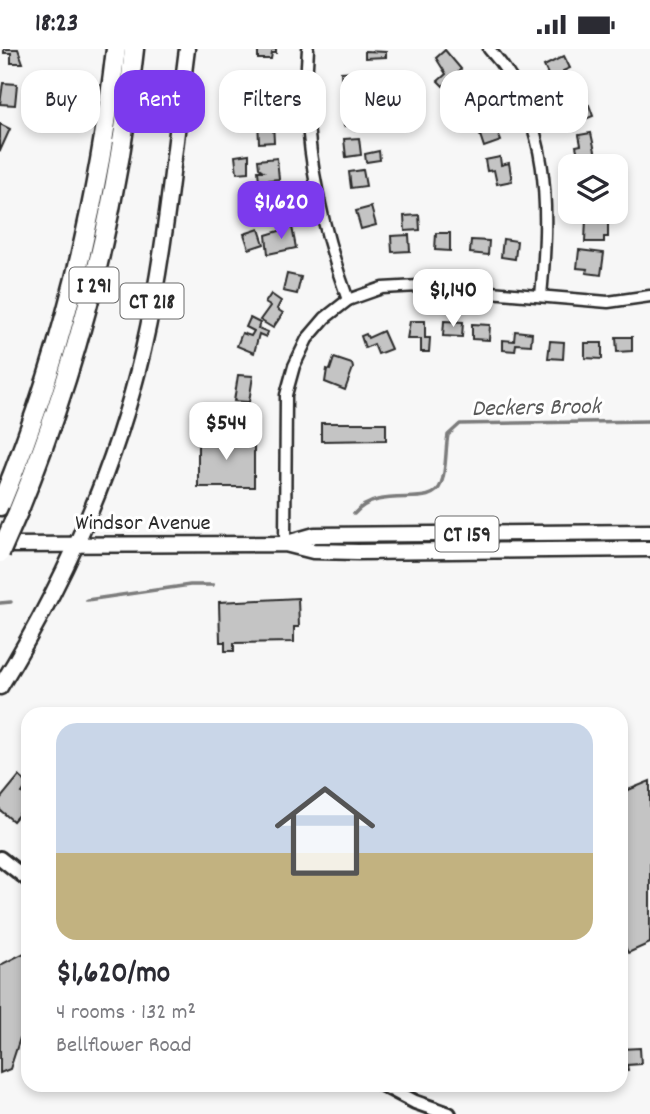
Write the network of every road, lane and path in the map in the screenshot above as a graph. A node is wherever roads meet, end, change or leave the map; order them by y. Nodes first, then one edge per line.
1 (116, 49) edge
2 (134, 49) edge
3 (187, 49) edge
4 (307, 49) edge
5 (489, 49) edge
6 (541, 296) junction
7 (650, 296) edge
8 (348, 300) junction
9 (0, 506) edge
10 (650, 532) edge
11 (386, 535) junction
12 (78, 544) junction
13 (285, 544) junction
14 (0, 545) edge
15 (650, 549) edge
16 (386, 551) junction
17 (0, 553) edge
18 (0, 687) edge
19 (0, 858) edge
20 (21, 874) edge
21 (396, 1092) edge
22 (449, 1114) edge

1 - 9 highway, I 291
2 - 17 highway, I 291, bridge
3 - 12 main road, CT 218
4 - 8 street
5 - 6 street
6 - 7 street
6 - 8 street
8 - 13 street
10 - 11 main road, Windsor Avenue / CT 159
11 - 13 main road, Windsor Avenue / CT 159
11 - 16 main road
12 - 13 main road, Windsor Avenue / CT 159
12 - 14 main road, Windsor Avenue / CT 159
12 - 18 main road
13 - 16 main road, Windsor Avenue / CT 159
15 - 16 main road, Windsor Avenue / CT 159
19 - 20 street
21 - 22 street

